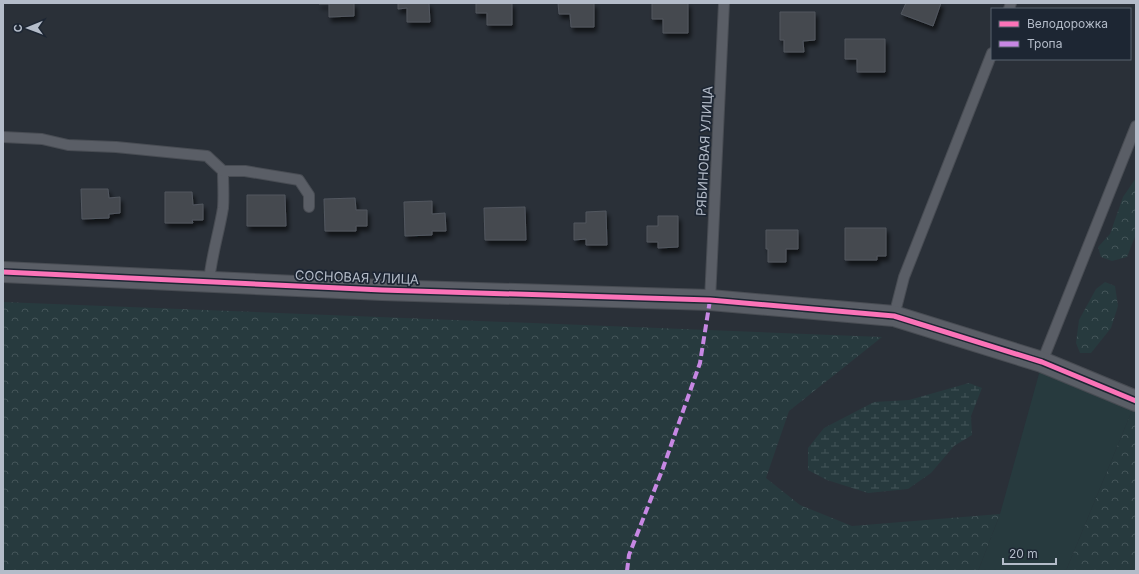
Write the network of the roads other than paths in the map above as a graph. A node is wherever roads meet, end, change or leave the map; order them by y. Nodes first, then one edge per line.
1 (724, 3) edge
2 (991, 56) edge
3 (1136, 126) edge
4 (3, 137) edge
5 (223, 171) junction
6 (309, 207) dead end
7 (3, 272) edge
8 (209, 282) junction
9 (710, 300) junction
10 (894, 316) junction
11 (1042, 362) junction
12 (1136, 401) edge

1 - 9 lane, РЯБИНОВАЯ УЛИЦА
2 - 10 lane
3 - 11 lane
4 - 5 lane
5 - 6 lane
5 - 8 lane
7 - 8 street, СОСНОВАЯ УЛИЦА
8 - 9 street, СОСНОВАЯ УЛИЦА
9 - 10 street, СОСНОВАЯ УЛИЦА
10 - 11 street, СОСНОВАЯ УЛИЦА
11 - 12 street, СОСНОВАЯ УЛИЦА

